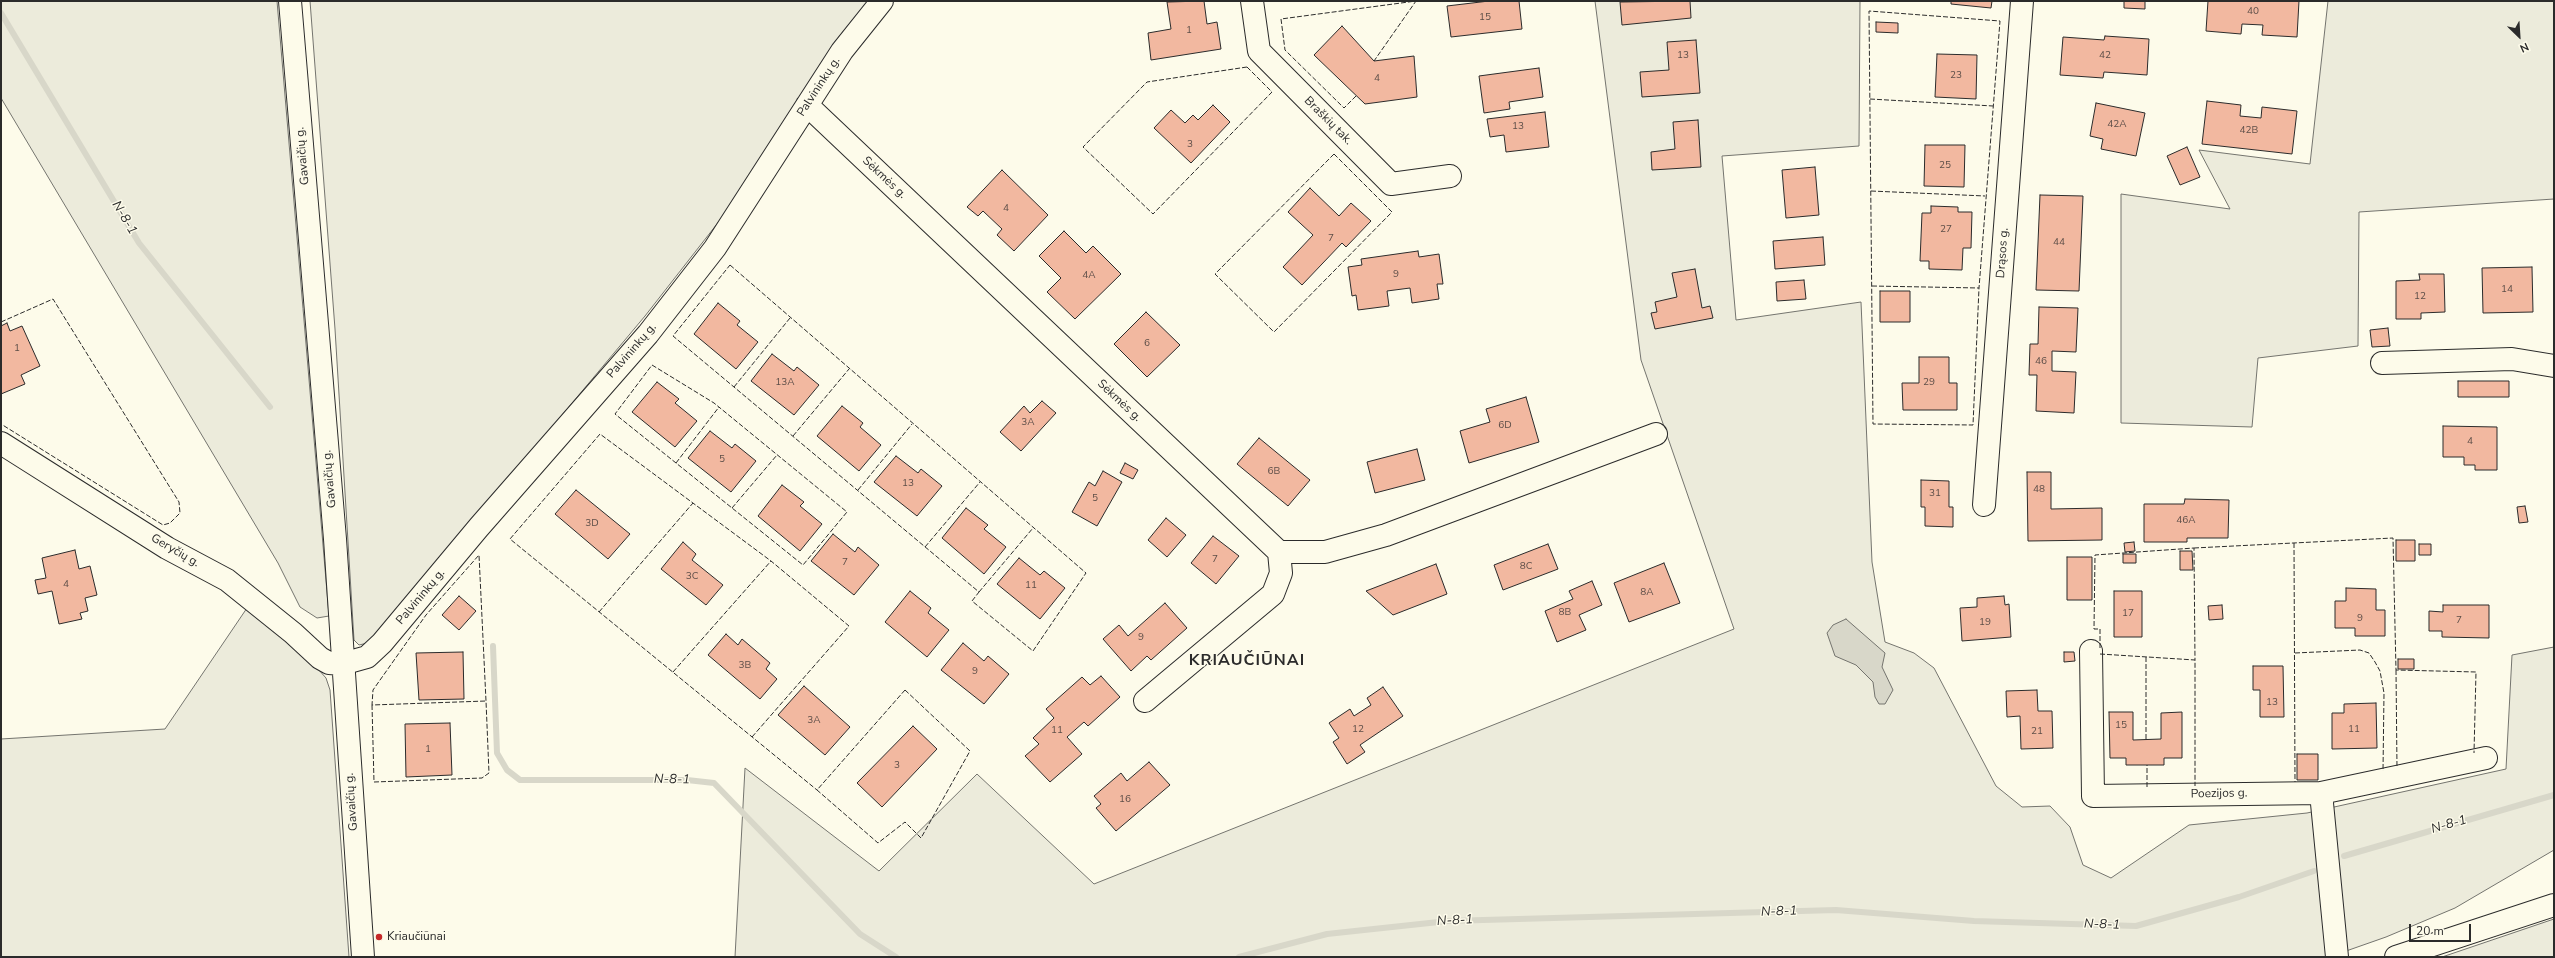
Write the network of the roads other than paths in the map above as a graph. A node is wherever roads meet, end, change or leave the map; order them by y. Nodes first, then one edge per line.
1 (290, 1) edge
2 (882, 1) edge
3 (1252, 1) edge
4 (2022, 1) edge
5 (808, 105) junction
6 (1450, 176) dead end
7 (2382, 363) dead end
8 (2554, 366) edge
9 (1656, 434) dead end
10 (1, 442) edge
11 (1984, 505) dead end
12 (1279, 552) junction
13 (2091, 651) dead end
14 (342, 664) junction
15 (1145, 701) dead end
16 (2486, 758) dead end
17 (2321, 793) junction
18 (2554, 905) edge
19 (363, 957) edge
20 (2337, 957) edge
21 (2396, 957) edge

1 - 14 street, Gavaičių g.
2 - 5 street, Palvininkų g.
3 - 6 street, Braškių tak.
4 - 11 street, Drąsos g.
5 - 12 street, Sėkmės g.
5 - 14 street, Palvininkų g.
7 - 8 street
9 - 12 street
10 - 14 street, Geryčių g.
12 - 15 street
13 - 17 street, Poezijos g.
14 - 19 street, Gavaičių g.
16 - 17 street, Poezijos g.
17 - 20 street
18 - 21 street

